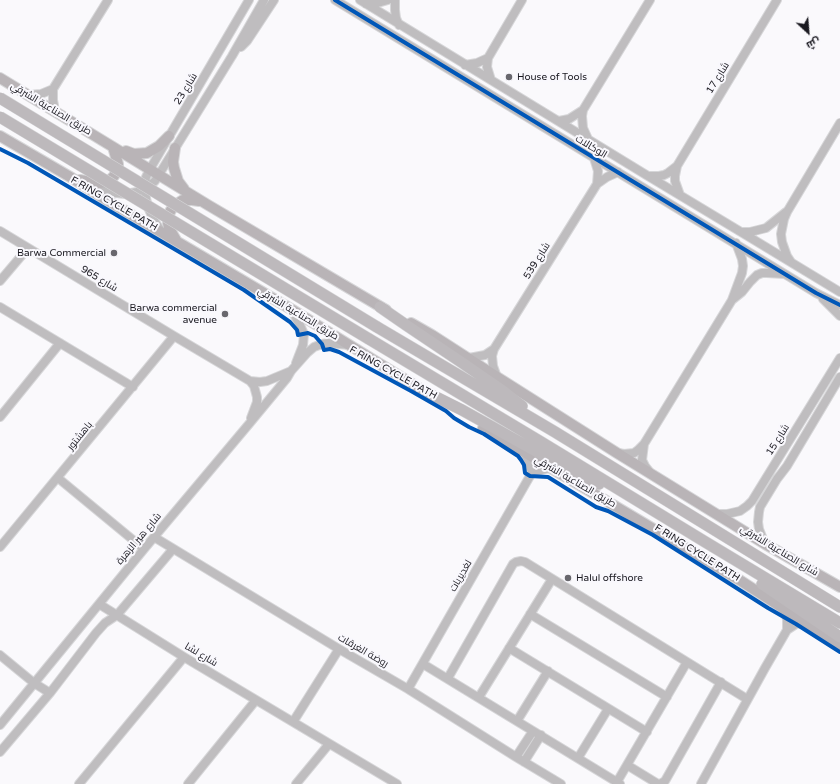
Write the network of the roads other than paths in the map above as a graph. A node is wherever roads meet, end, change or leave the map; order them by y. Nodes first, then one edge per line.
1 (108, 0) edge
2 (249, 0) edge
3 (264, 0) edge
4 (274, 0) edge
5 (335, 0) edge
6 (388, 0) edge
7 (395, 0) edge
8 (522, 0) edge
9 (650, 0) edge
10 (777, 0) edge
11 (363, 2) edge
12 (399, 24) junction
13 (232, 56) junction
14 (488, 58) junction
15 (465, 65) junction
16 (0, 78) edge
17 (491, 80) junction
18 (53, 89) junction
19 (28, 94) junction
20 (0, 98) edge
21 (583, 110) junction
22 (55, 111) junction
23 (0, 116) edge
24 (559, 121) junction
25 (840, 123) edge
26 (0, 136) edge
27 (169, 136) junction
28 (589, 140) junction
29 (113, 147) junction
30 (175, 148) junction
31 (594, 158) junction
32 (677, 166) junction
33 (150, 169) junction
34 (618, 172) junction
35 (159, 175) junction
36 (648, 176) junction
37 (72, 178) junction
38 (597, 184) junction
39 (145, 189) junction
40 (187, 192) junction
41 (681, 196) junction
42 (208, 205) junction
43 (787, 212) junction
44 (0, 231) edge
45 (742, 232) junction
46 (163, 233) junction
47 (176, 241) junction
48 (736, 243) junction
49 (28, 248) junction
50 (791, 263) junction
51 (785, 274) junction
52 (0, 281) edge
53 (838, 290) edge
54 (816, 293) junction
55 (732, 300) junction
56 (840, 305) edge
57 (0, 307) edge
58 (380, 307) junction
59 (291, 309) junction
60 (840, 316) edge
61 (174, 336) junction
62 (60, 343) junction
63 (350, 345) junction
64 (494, 349) junction
65 (469, 358) junction
66 (840, 358) edge
67 (293, 369) junction
68 (497, 377) junction
69 (840, 377) edge
70 (250, 381) junction
71 (133, 387) junction
72 (840, 387) edge
73 (426, 392) junction
74 (818, 413) junction
75 (0, 417) edge
76 (249, 424) junction
77 (555, 432) junction
78 (644, 444) junction
79 (524, 452) junction
80 (617, 453) junction
81 (550, 468) junction
82 (532, 473) junction
83 (651, 473) junction
84 (58, 478) junction
85 (636, 500) junction
86 (718, 514) junction
87 (154, 538) junction
88 (707, 543) junction
89 (765, 544) junction
90 (0, 546) edge
91 (144, 549) junction
92 (173, 549) junction
93 (552, 579) junction
94 (797, 580) junction
95 (840, 587) edge
96 (840, 597) edge
97 (99, 604) junction
98 (840, 606) edge
99 (782, 608) junction
100 (530, 614) junction
101 (117, 615) junction
102 (840, 623) edge
103 (807, 624) junction
104 (787, 630) junction
105 (840, 637) edge
106 (840, 646) edge
107 (509, 648) junction
108 (339, 649) junction
109 (0, 655) edge
110 (184, 657) junction
111 (687, 662) junction
112 (423, 664) junction
113 (548, 672) junction
114 (448, 678) junction
115 (721, 682) junction
116 (34, 683) junction
117 (408, 689) junction
118 (50, 693) junction
119 (479, 697) junction
120 (667, 697) junction
121 (747, 699) junction
122 (256, 700) junction
123 (608, 709) junction
124 (517, 721) junction
125 (293, 722) junction
126 (0, 725) edge
127 (533, 731) junction
128 (647, 732) junction
129 (541, 735) junction
130 (329, 744) junction
131 (0, 752) edge
132 (516, 757) junction
133 (578, 758) junction
134 (524, 762) junction
135 (627, 765) junction
136 (392, 783) edge
137 (618, 783) edge
138 (79, 784) edge
139 (188, 784) edge
140 (296, 784) edge
141 (561, 784) edge
142 (659, 784) edge
143 (701, 784) edge

1 - 18 street
2 - 27 street, شارع 23
3 - 13 street
4 - 13 street
5 - 31 street, الوكالات
6 - 11 street
7 - 12 street
8 - 14 street
9 - 21 street
10 - 32 street, شارع 17
11 - 12 street, الوكالات
12 - 15 street, الوكالات
13 - 30 street
14 - 15 street
14 - 17 street
15 - 17 street, الوكالات
16 - 19 main road, طريق الصناعية الشرقي
17 - 24 street, الوكالات
18 - 19 street
18 - 22 street
19 - 22 main road, طريق الصناعية الشرقي
20 - 77 highway, طريق الصناعية الشرقي, bridge
21 - 24 street
21 - 28 street
22 - 29 main road, طريق الصناعية الشرقي
23 - 85 highway, طريق الصناعية الشرقي, bridge
24 - 28 street, الوكالات
25 - 43 street
26 - 37 main road, طريق الصناعية الشرقي
27 - 29 main road
27 - 33 street, شارع 23
28 - 36 street, الوكالات
29 - 33 main road, طريق الصناعية الشرقي
29 - 37 main road
30 - 35 street
30 - 40 main road
31 - 34 street, الوكالات
31 - 38 street
32 - 36 street, شارع 17
32 - 41 street, شارع 17
33 - 35 main road, طريق الصناعية الشرقي
33 - 39 street, شارع 23
34 - 38 street, شارع 539
34 - 48 street, الوكالات
35 - 39 street
35 - 40 main road, طريق الصناعية الشرقي
36 - 41 street, الوكالات
37 - 39 street
37 - 46 main road, طريق الصناعية الشرقي
38 - 64 street, شارع 539
39 - 46 street, شارع 23
40 - 42 main road, طريق الصناعية الشرقي
41 - 45 street, الوكالات
42 - 47 main road
42 - 58 main road, طريق الصناعية الشرقي
43 - 45 street
43 - 50 street
44 - 49 street, شارع 965
45 - 50 street, الوكالات
46 - 47 main road, طريق الصناعية الشرقي
47 - 59 main road, طريق الصناعية الشرقي
48 - 51 street, الوكالات
48 - 55 street
49 - 52 street
49 - 61 street, شارع 965
50 - 53 street, الوكالات
51 - 54 street, الوكالات
51 - 55 street
54 - 56 street, الوكالات
54 - 60 street, الوكالات
55 - 78 street
57 - 62 street
58 - 65 main road, طريق الصناعية الشرقي
58 - 77 highway
59 - 63 main road, طريق الصناعية الشرقي
59 - 67 street, شارع هير الزهرة
61 - 70 street, شارع 965
61 - 71 street, باهشتور
62 - 71 street
62 - 75 street
63 - 67 street, شارع هير الزهرة
63 - 73 main road, طريق الصناعية الشرقي
64 - 65 street
64 - 68 street
65 - 68 main road, طريق الصناعية الشرقي
66 - 86 street, شارع 15
67 - 70 street
67 - 76 street, شارع هير الزهرة
68 - 80 main road, طريق الصناعية الشرقي
69 - 74 street, شارع 15
70 - 76 street
71 - 84 street, باهشتور
72 - 74 street, شارع 15
73 - 79 main road, طريق الصناعية الشرقي
73 - 85 highway
74 - 89 street, شارع 15
76 - 87 street, شارع هير الزهرة
77 - 94 highway, طريق الصناعية الشرقي
78 - 80 street
78 - 83 street
79 - 81 main road, طريق الصناعية الشرقي
79 - 82 street
80 - 83 main road, طريق الصناعية الشرقي
81 - 82 street
81 - 99 main road, طريق الصناعية الشرقي
82 - 112 street, لغديريات
83 - 86 main road, طريق الصناعية الشرقي
84 - 90 street, باهشتور
84 - 91 street
85 - 88 highway, طريق الصناعية الشرقي
86 - 89 main road, شارع الصناعية الشرقي
87 - 91 street, شارع هير الزهرة
87 - 92 street, روضة الغرقات
88 - 102 highway, طريق الصناعية الشرقي
88 - 105 highway
89 - 95 main road, شارع الصناعية الشرقي
91 - 97 street, شارع هير الزهرة
92 - 101 street
92 - 108 street, روضة الغرقات
93 - 100 street
93 - 111 street
93 - 114 street
94 - 96 highway
94 - 98 highway, طريق الصناعية الشرقي
97 - 101 street, شارع لشا
97 - 116 street, شارع هير الزهرة
99 - 103 main road, طريق الصناعية الشرقي
99 - 104 street
100 - 107 street
100 - 120 street
101 - 110 street, شارع لشا
101 - 118 street
103 - 104 street
103 - 106 main road, طريق الصناعية الشرقي
104 - 121 street
107 - 113 street
107 - 119 street
108 - 117 street, روضة الغرقات
108 - 125 street
109 - 116 street
110 - 122 street, شارع لشا
110 - 138 street
111 - 115 street
111 - 120 street
112 - 114 street
112 - 117 street, لغديريات
113 - 123 street
113 - 124 street
114 - 119 street
115 - 121 street
115 - 142 street
116 - 118 street
116 - 126 street, شارع هير الزهرة
117 - 132 street, روضة الغرقات
118 - 131 street
119 - 124 street
120 - 128 street
121 - 143 street
122 - 125 street, شارع لشا
122 - 139 street
123 - 128 street
123 - 133 street
124 - 127 street
125 - 130 street, شارع لشا
127 - 129 street
127 - 132 street
128 - 135 street
129 - 133 street
129 - 134 street
130 - 136 street, شارع لشا
130 - 140 street
132 - 134 street, روضة الغرقات
133 - 137 street
134 - 141 street, روضة الغرقات
135 - 137 street
135 - 142 street

